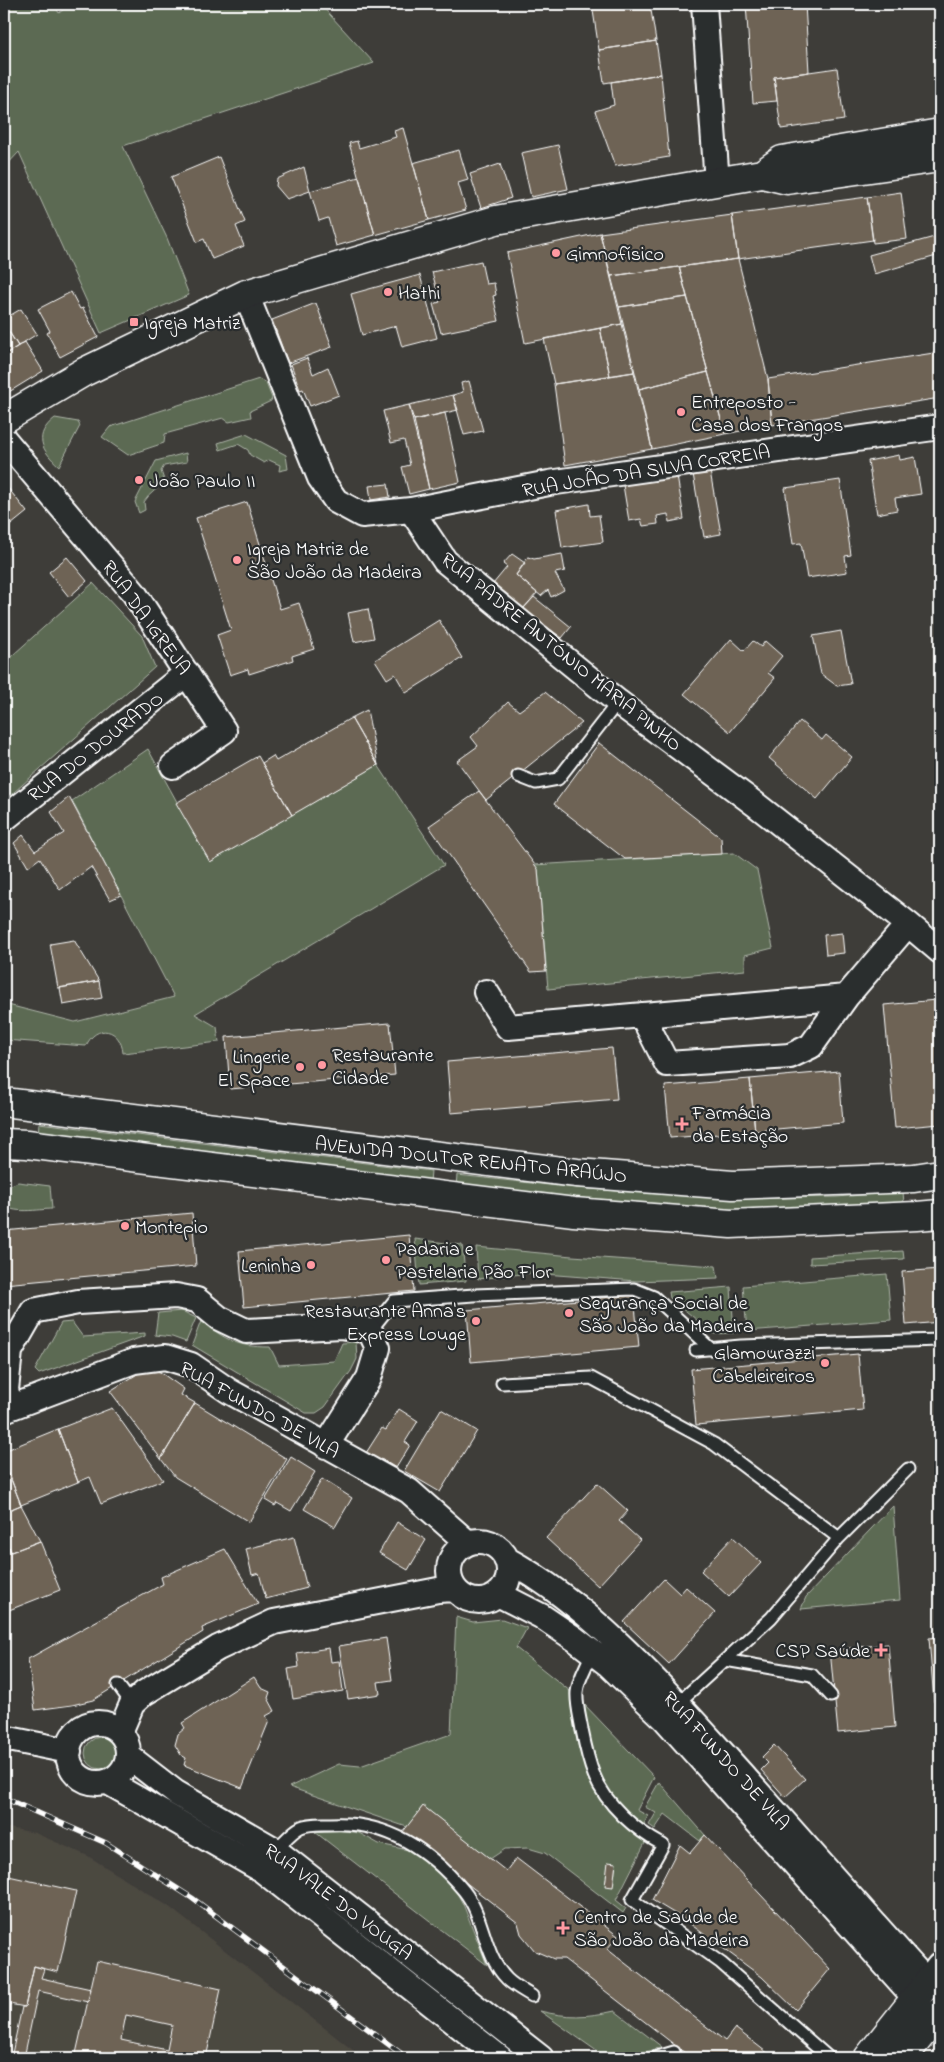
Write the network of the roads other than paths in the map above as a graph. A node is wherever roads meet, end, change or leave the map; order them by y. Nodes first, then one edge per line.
1 (704, 4) edge
2 (940, 133) edge
3 (940, 158) edge
4 (762, 174) junction
5 (717, 182) junction
6 (246, 294) junction
7 (4, 419) edge
8 (940, 427) edge
9 (4, 439) edge
10 (411, 510) junction
11 (187, 673) junction
12 (618, 702) junction
13 (173, 766) dead end
14 (518, 776) dead end
15 (4, 818) edge
16 (908, 924) junction
17 (940, 951) edge
18 (486, 992) dead end
19 (846, 997) junction
20 (642, 1015) junction
21 (4, 1102) edge
22 (4, 1143) edge
23 (940, 1174) edge
24 (940, 1214) edge
25 (370, 1331) junction
26 (940, 1340) edge
27 (711, 1349) junction
28 (696, 1350) dead end
29 (502, 1383) dead end
30 (7, 1408) edge
31 (326, 1446) junction
32 (908, 1469) dead end
33 (839, 1538) junction
34 (468, 1543) junction
35 (506, 1559) junction
36 (454, 1589) junction
37 (498, 1594) junction
38 (592, 1652) junction
39 (725, 1660) junction
40 (118, 1685) dead end
41 (831, 1696) dead end
42 (132, 1704) junction
43 (671, 1711) junction
44 (120, 1732) junction
45 (4, 1738) edge
46 (68, 1751) junction
47 (128, 1756) junction
48 (108, 1782) junction
49 (275, 1850) junction
50 (928, 1983) edge
51 (532, 1996) dead end
52 (937, 2021) edge
53 (674, 2052) dead end
54 (500, 2058) edge
55 (541, 2058) edge
56 (654, 2058) edge
57 (829, 2058) edge
58 (868, 2058) edge
59 (902, 2058) edge

1 - 5 street
2 - 4 main road
3 - 4 main road
4 - 5 main road
5 - 6 main road
6 - 7 main road
6 - 10 street
8 - 10 street, RUA JOÃO DA SILVA CORREIA
9 - 11 street, RUA DA IGREJA
10 - 12 street, RUA PADRE ANTÓNIO MARIA PINHO
11 - 13 street, RUA DA IGREJA
11 - 15 street, RUA DO DOURADO
12 - 14 lane
12 - 16 street, RUA PADRE ANTÓNIO MARIA PINHO
16 - 17 street, RUA PADRE ANTÓNIO MARIA PINHO
16 - 19 street
18 - 20 street
19 - 20 street
19 - 20 street
21 - 23 main road, AVENIDA DOUTOR RENATO ARAÚJO
22 - 24 main road, AVENIDA DOUTOR RENATO ARAÚJO
25 - 27 lane
25 - 30 street
25 - 31 street
26 - 27 lane
27 - 28 lane
29 - 33 lane
30 - 31 street, RUA FUNDO DE VILA
31 - 34 street, RUA FUNDO DE VILA
32 - 33 lane
33 - 39 lane
34 - 35 street, RUA FUNDO DE VILA
34 - 36 street
35 - 37 street
35 - 43 street, RUA FUNDO DE VILA
36 - 37 street
36 - 42 street
37 - 38 street, RUA FUNDO DE VILA
38 - 43 street, RUA FUNDO DE VILA
38 - 57 lane
39 - 41 lane
39 - 43 lane
40 - 42 lane
42 - 44 street
43 - 50 street, RUA FUNDO DE VILA
44 - 46 street
44 - 47 street
45 - 46 street
46 - 48 street, RUA VALE DO VOUGA
47 - 48 street
47 - 49 street, RUA VALE DO VOUGA
48 - 54 street, RUA VALE DO VOUGA
49 - 51 lane
49 - 55 street, RUA VALE DO VOUGA
50 - 58 main road
52 - 59 main road
53 - 56 lane

